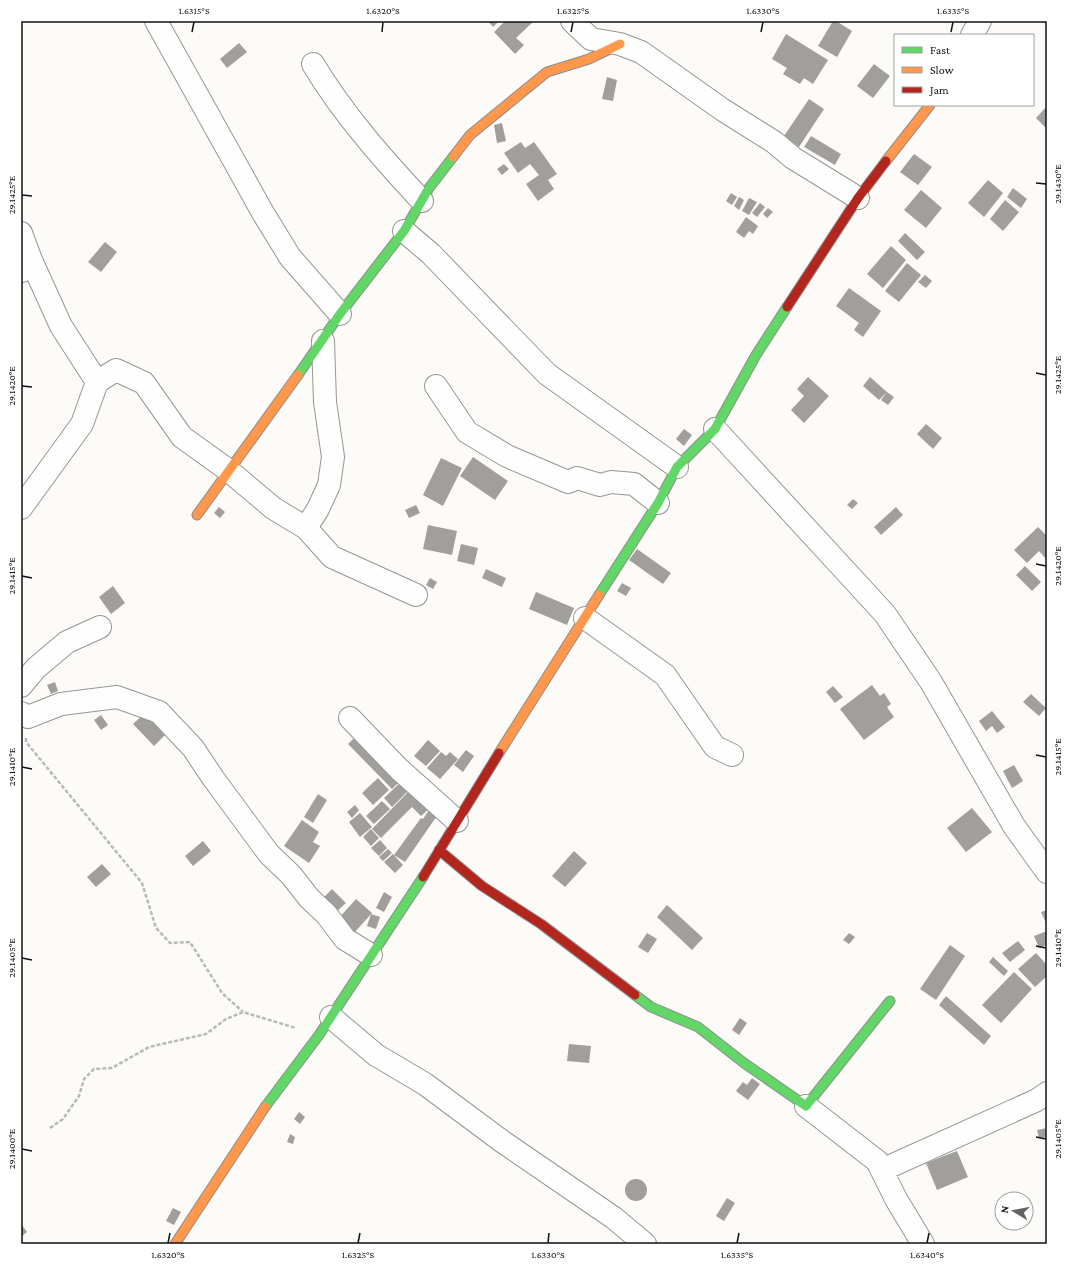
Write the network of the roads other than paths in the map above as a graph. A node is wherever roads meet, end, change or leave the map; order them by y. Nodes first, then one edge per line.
1 (156, 21) edge
2 (572, 21) edge
3 (980, 21) edge
4 (973, 34) edge
5 (620, 44) junction
6 (314, 64) dead end
7 (929, 106) edge
8 (858, 198) junction
9 (422, 201) junction
10 (404, 231) junction
11 (21, 233) edge
12 (26, 266) edge
13 (340, 314) junction
14 (323, 341) junction
15 (97, 382) junction
16 (436, 386) dead end
17 (715, 430) junction
18 (677, 467) junction
19 (228, 470) junction
20 (658, 503) junction
21 (21, 508) edge
22 (197, 514) dead end
23 (306, 528) junction
24 (416, 595) dead end
25 (585, 618) junction
26 (100, 627) dead end
27 (21, 686) edge
28 (23, 714) edge
29 (350, 718) dead end
30 (732, 755) dead end
31 (457, 821) junction
32 (439, 850) junction
33 (1047, 872) edge
34 (371, 955) junction
35 (890, 1001) dead end
36 (331, 1017) junction
37 (1047, 1093) edge
38 (806, 1106) junction
39 (882, 1170) junction
40 (175, 1244) edge
41 (645, 1244) edge
42 (923, 1244) edge

1 - 13 street
2 - 5 street
3 - 4 street
5 - 8 street
5 - 9 street
6 - 9 street
7 - 8 street
8 - 17 street
9 - 10 street
10 - 13 street
10 - 18 street
11 - 12 street
12 - 15 street
13 - 14 street
14 - 19 street
14 - 23 street
15 - 19 street
15 - 21 street
16 - 20 street
17 - 18 street
17 - 33 street
18 - 20 street
19 - 22 street
19 - 23 street
20 - 25 street
23 - 24 street
25 - 30 street
25 - 31 street
26 - 27 street
28 - 34 street
29 - 31 street
31 - 32 street
32 - 34 street
32 - 38 street
34 - 36 street
35 - 38 street
36 - 40 street
36 - 41 street
37 - 39 street
38 - 39 street
39 - 42 street

